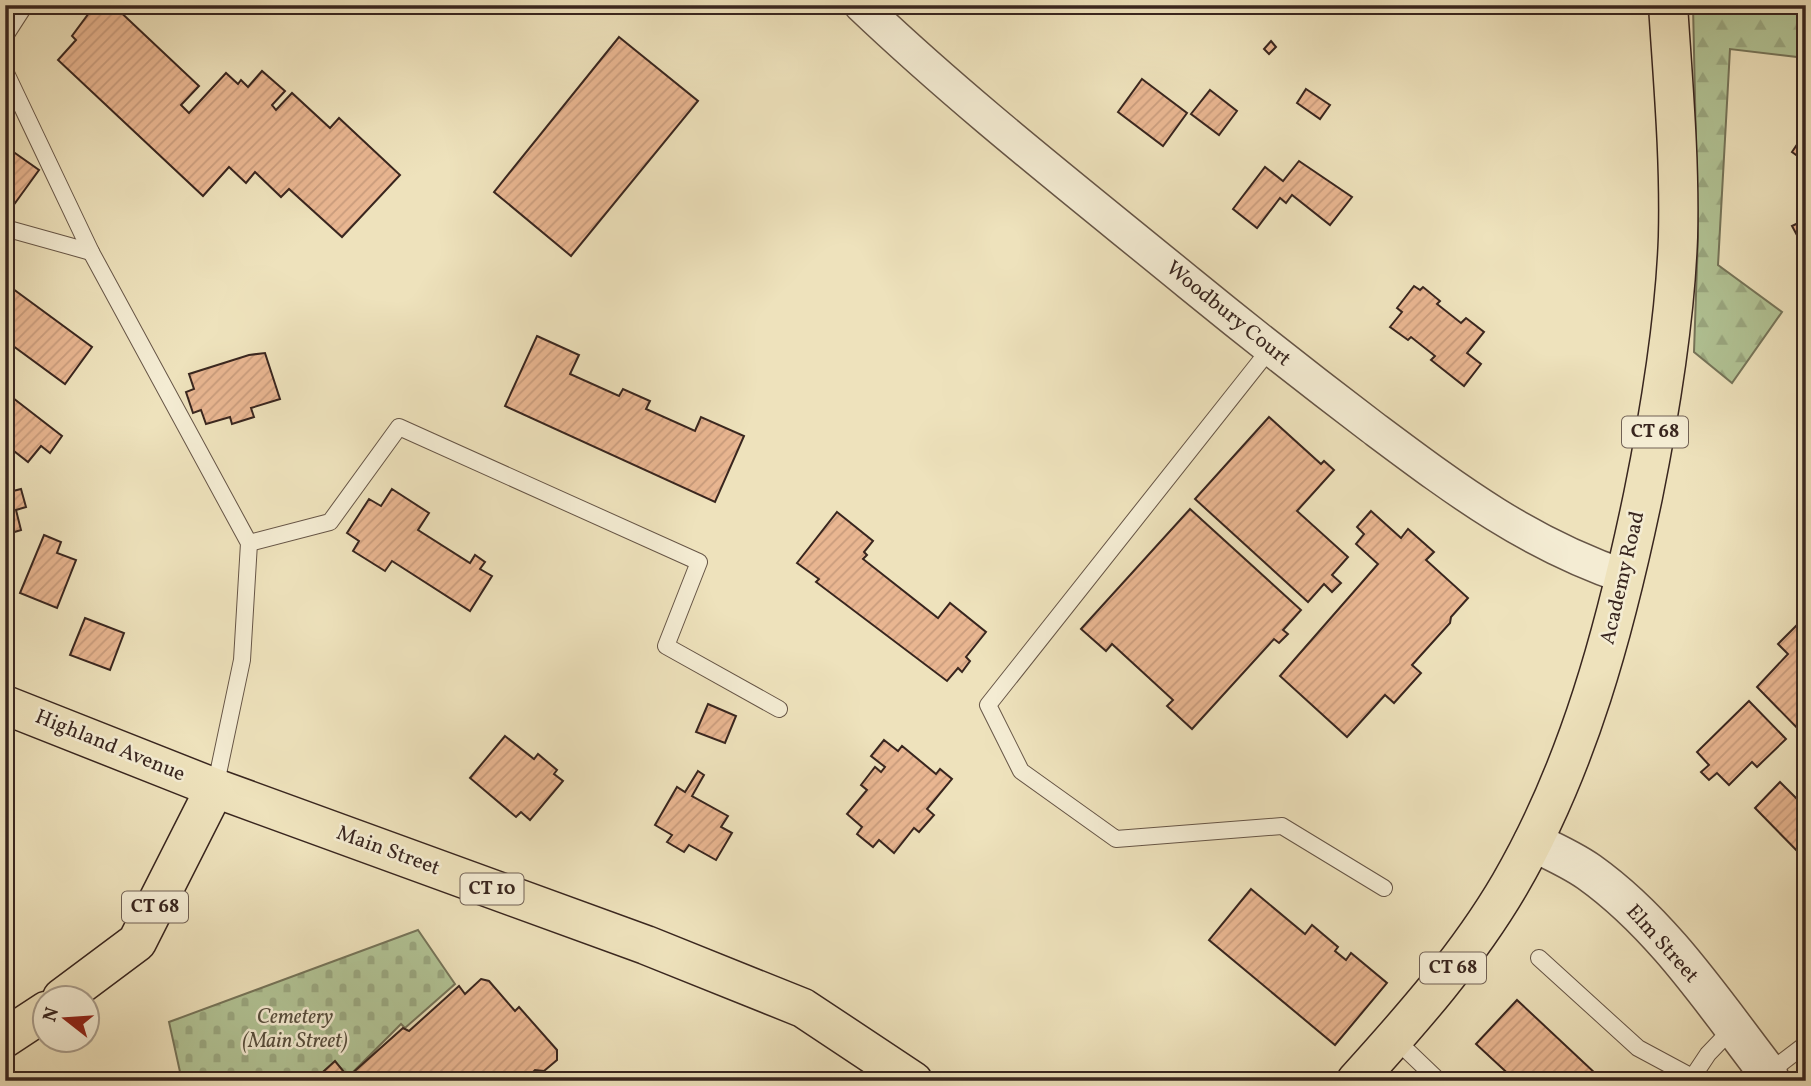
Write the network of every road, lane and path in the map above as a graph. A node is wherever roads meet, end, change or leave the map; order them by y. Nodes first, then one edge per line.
1 (25, 5) edge
2 (861, 5) edge
3 (1668, 5) edge
4 (5, 36) edge
5 (5, 71) edge
6 (5, 228) edge
7 (91, 252) junction
8 (1270, 349) junction
9 (249, 543) junction
10 (1626, 577) junction
11 (5, 705) edge
12 (779, 709) dead end
13 (215, 788) junction
14 (1532, 842) junction
15 (1384, 888) dead end
16 (1539, 958) dead end
17 (82, 984) edge
18 (32, 1020) edge
19 (1733, 1028) junction
20 (5, 1038) edge
21 (1394, 1038) junction
22 (1806, 1044) edge
23 (1776, 1078) edge
24 (1691, 1079) edge
25 (913, 1081) edge
26 (1356, 1081) edge
27 (1439, 1081) edge

1 - 4 lane
2 - 8 street, Woodbury Court
3 - 10 main road, Academy Road / CT 68
5 - 7 lane
6 - 7 lane
7 - 9 lane
8 - 10 street, Woodbury Court
8 - 15 lane
9 - 12 lane
9 - 13 lane
10 - 14 main road, Academy Road / CT 68
11 - 13 main road, Highland Avenue / CT 10
13 - 17 main road, CT 68
13 - 25 main road, Main Street / CT 10
14 - 19 street, Elm Street
14 - 21 main road, Academy Road / CT 68
16 - 24 lane
18 - 20 main road
19 - 23 street, Elm Street
19 - 24 lane
21 - 26 main road, Academy Road / CT 68
21 - 27 lane
22 - 23 lane

